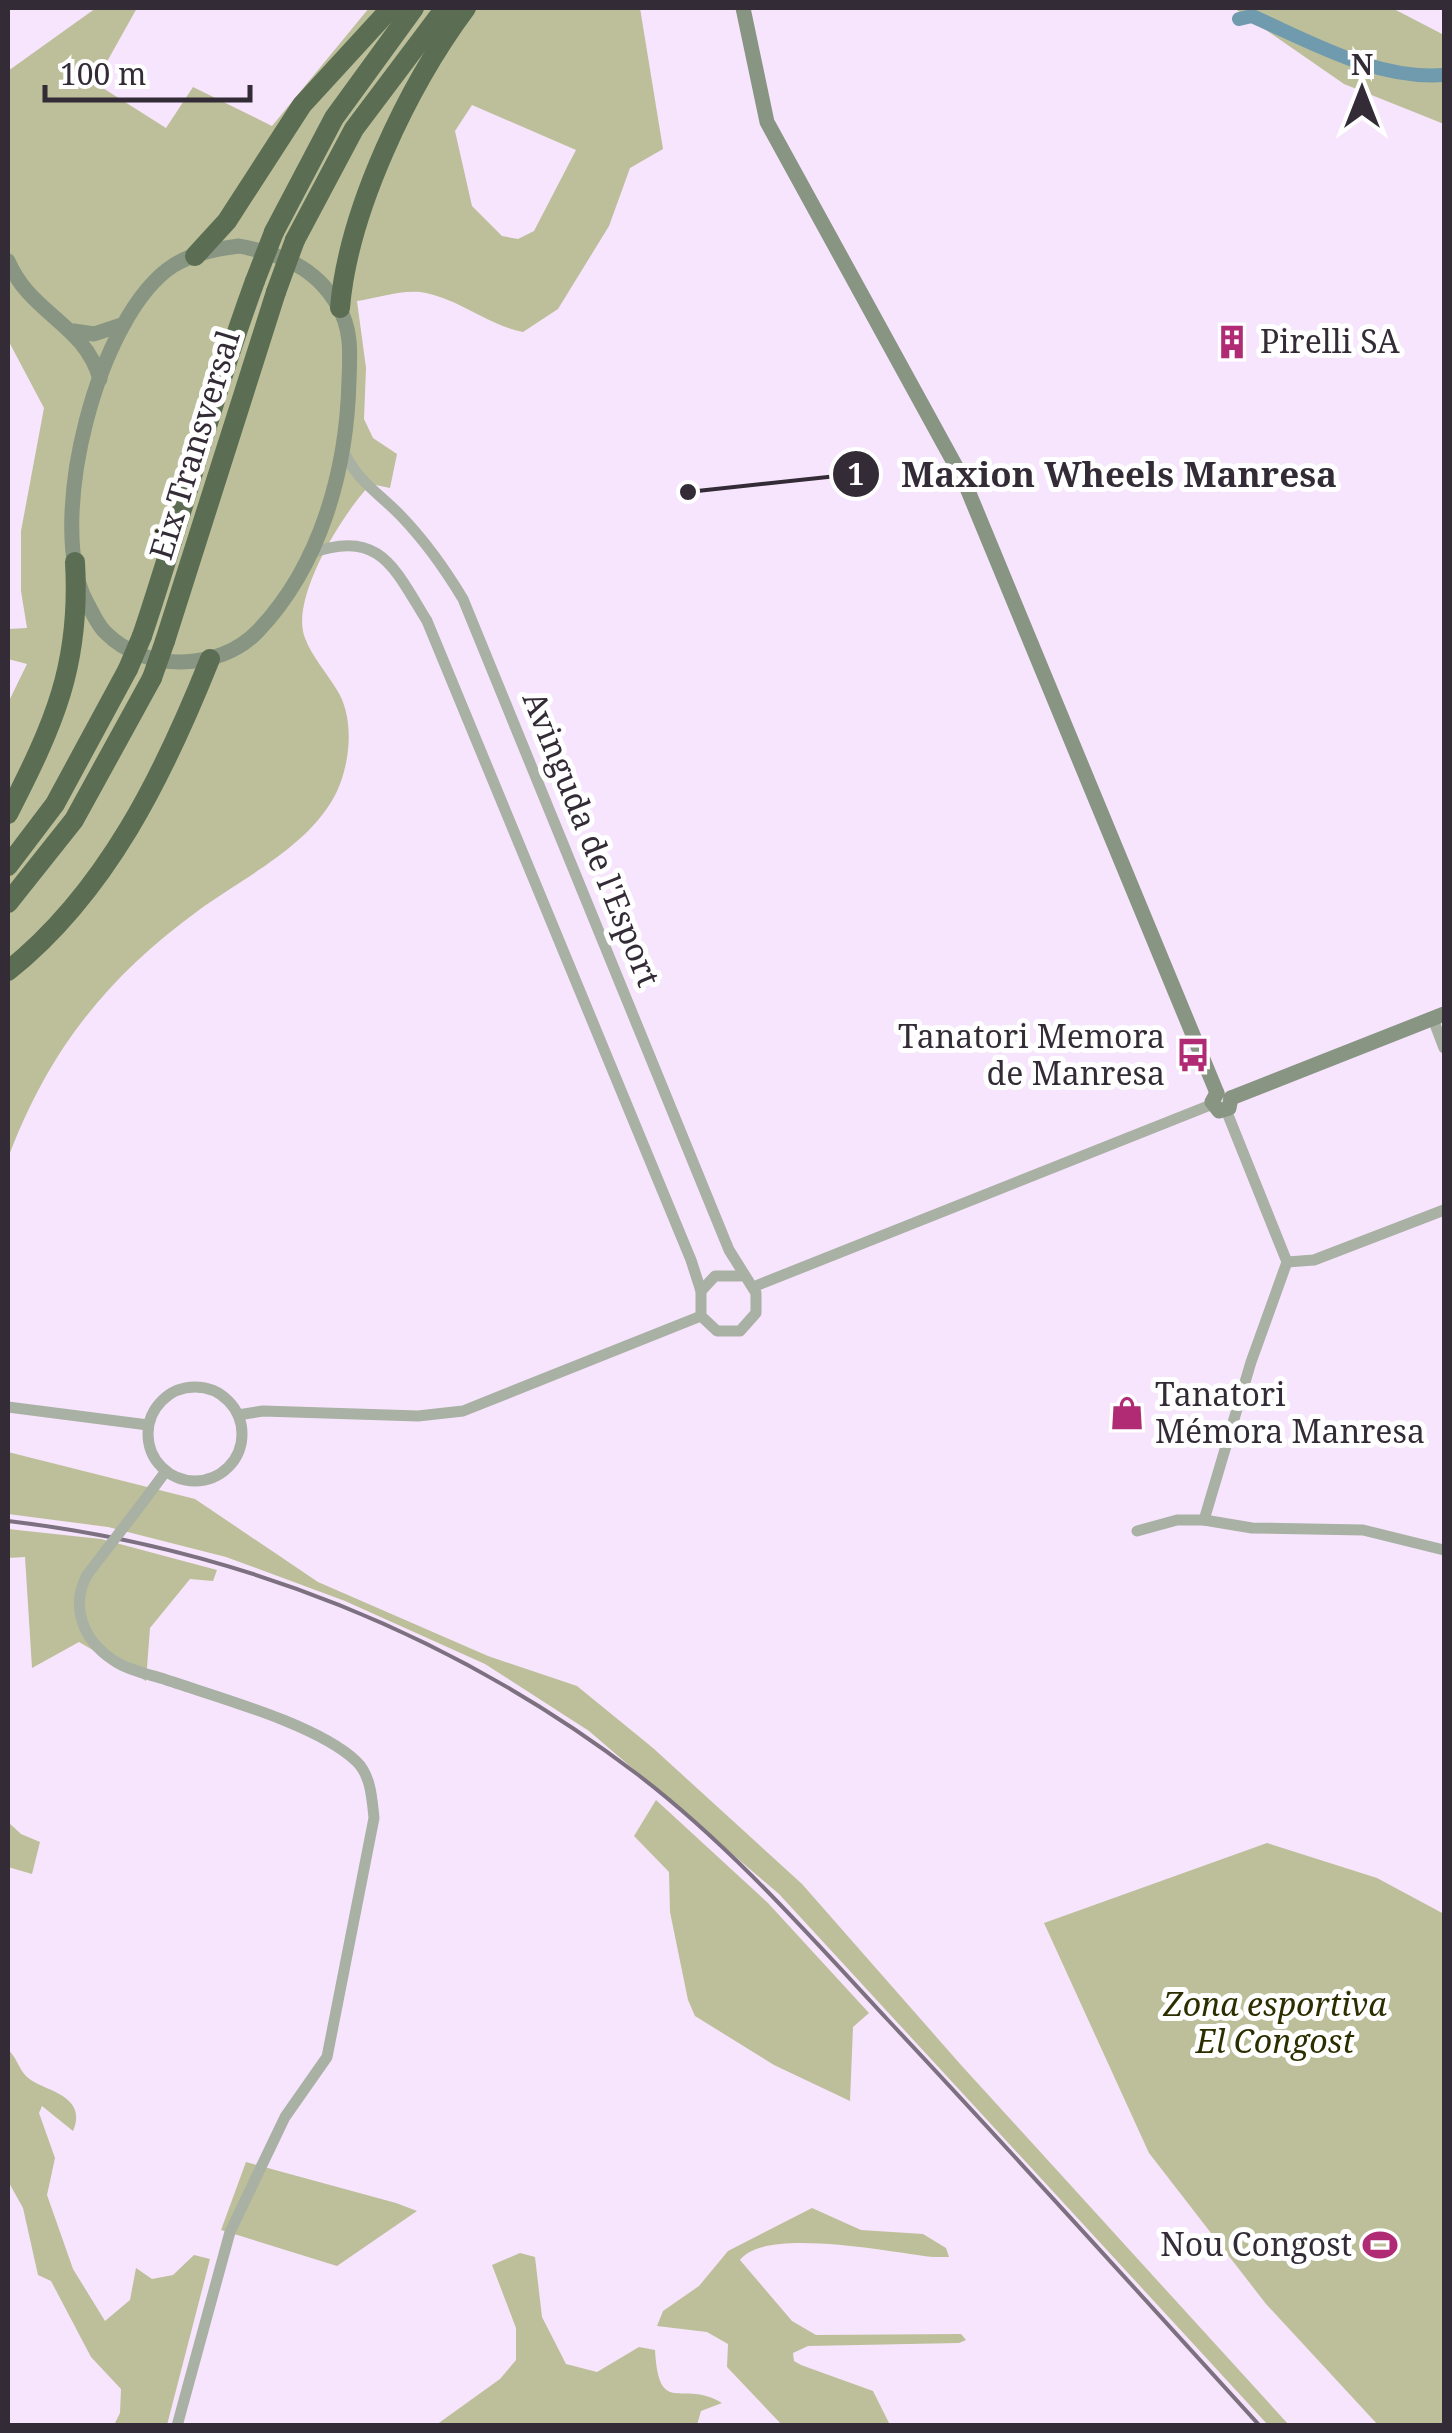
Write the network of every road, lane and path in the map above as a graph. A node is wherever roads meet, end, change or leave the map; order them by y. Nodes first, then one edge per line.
1 (391, 8) edge
2 (414, 8) edge
3 (445, 8) edge
4 (466, 8) edge
5 (743, 8) edge
6 (195, 256) junction
7 (8, 261) edge
8 (340, 308) junction
9 (124, 324) junction
10 (74, 331) junction
11 (100, 379) junction
12 (344, 452) junction
13 (308, 554) junction
14 (75, 562) junction
15 (210, 659) junction
16 (8, 814) edge
17 (8, 866) edge
18 (8, 903) edge
19 (8, 971) edge
20 (1439, 1016) edge
21 (1444, 1048) edge
22 (1222, 1101) junction
23 (1444, 1210) edge
24 (1288, 1262) junction
25 (741, 1276) junction
26 (753, 1287) junction
27 (700, 1291) junction
28 (701, 1316) junction
29 (8, 1407) edge
30 (238, 1415) junction
31 (148, 1425) junction
32 (166, 1472) junction
33 (1204, 1520) junction
34 (1138, 1531) dead end
35 (1444, 1550) edge
36 (177, 2426) edge

1 - 6 highway
2 - 17 highway, Eix Transversal, bridge
3 - 18 highway, Eix Transversal, bridge
4 - 8 highway
5 - 22 street
6 - 8 street
6 - 9 street
7 - 10 street
8 - 12 street
9 - 10 street
9 - 11 street
10 - 11 street
11 - 14 street
12 - 13 street
12 - 25 street, Avinguda de l'Esport
13 - 15 street
13 - 27 street, Avinguda de l'Esport
14 - 15 street
14 - 16 highway
15 - 19 highway
20 - 21 street
20 - 22 street
22 - 24 street
22 - 26 street
23 - 24 street
24 - 33 street
25 - 26 street, Avinguda de l'Esport
25 - 27 street
26 - 28 street
27 - 28 street, Avinguda de l'Esport
28 - 30 street
29 - 31 street
30 - 31 street
30 - 32 street
31 - 32 street
32 - 36 street, bridge
33 - 34 street
33 - 35 street

